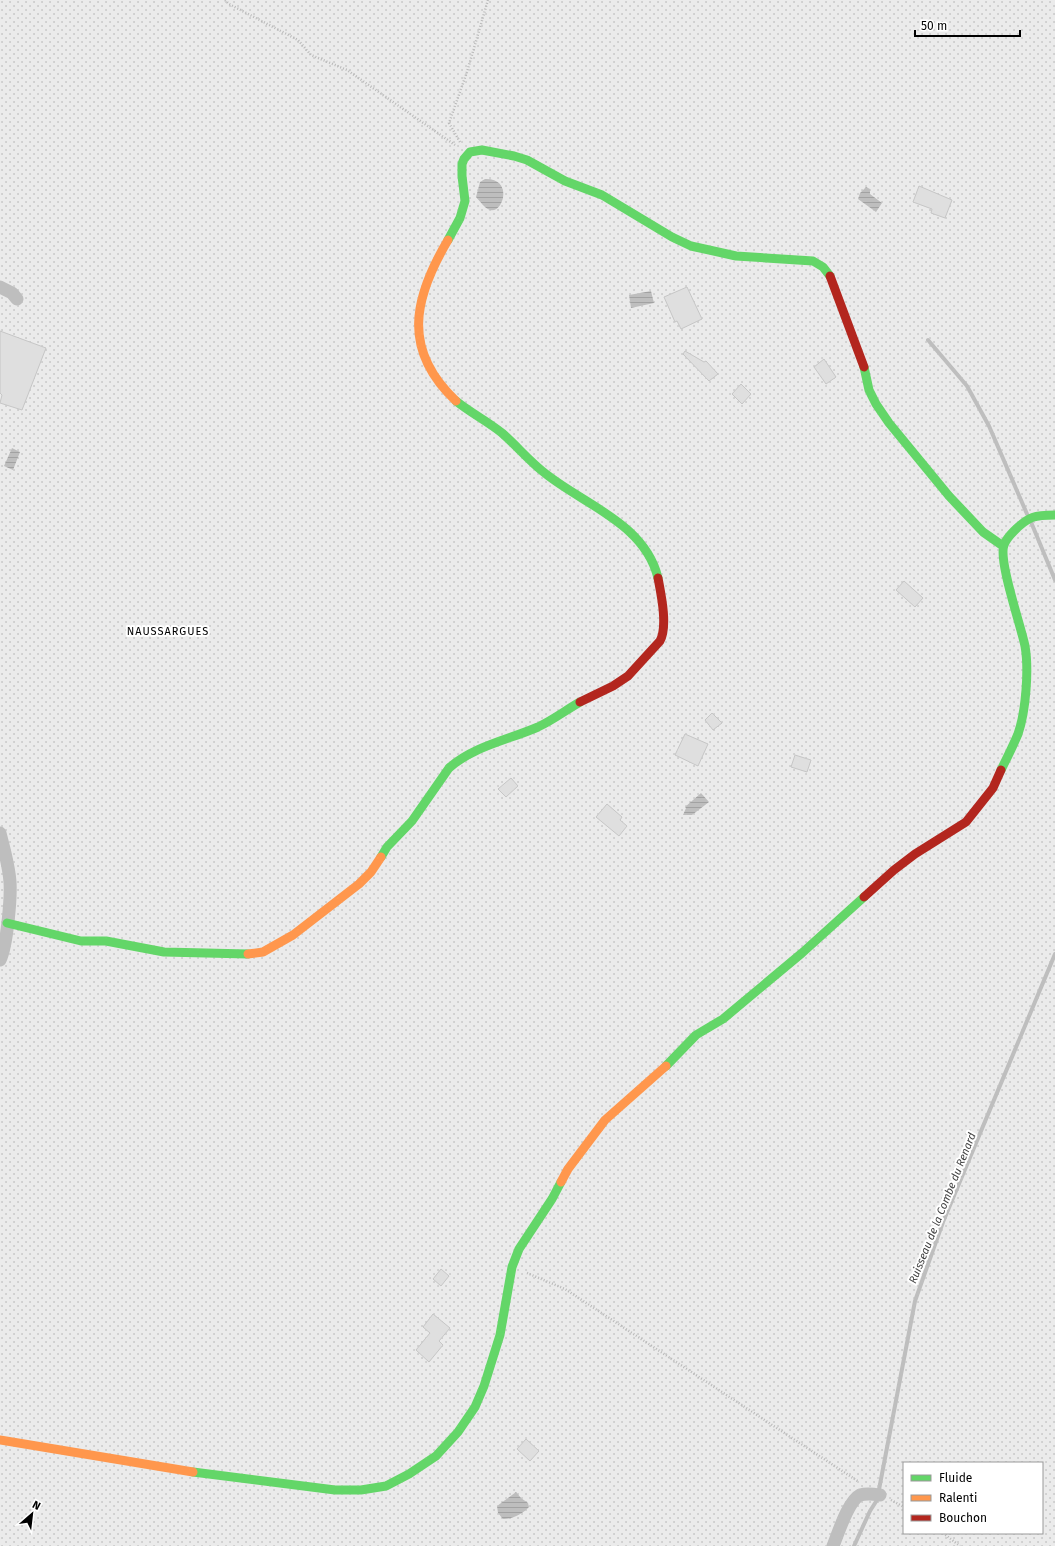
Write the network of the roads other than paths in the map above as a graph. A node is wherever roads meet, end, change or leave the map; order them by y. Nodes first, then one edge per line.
1 (0, 287) edge
2 (18, 299) dead end
3 (1055, 515) edge
4 (1003, 546) junction
5 (0, 834) edge
6 (7, 923) junction
7 (0, 960) edge
8 (0, 1440) edge
9 (880, 1495) dead end
10 (833, 1546) edge

1 - 2 street
3 - 4 street
4 - 6 street
4 - 8 street
5 - 6 street
6 - 7 street
9 - 10 street

